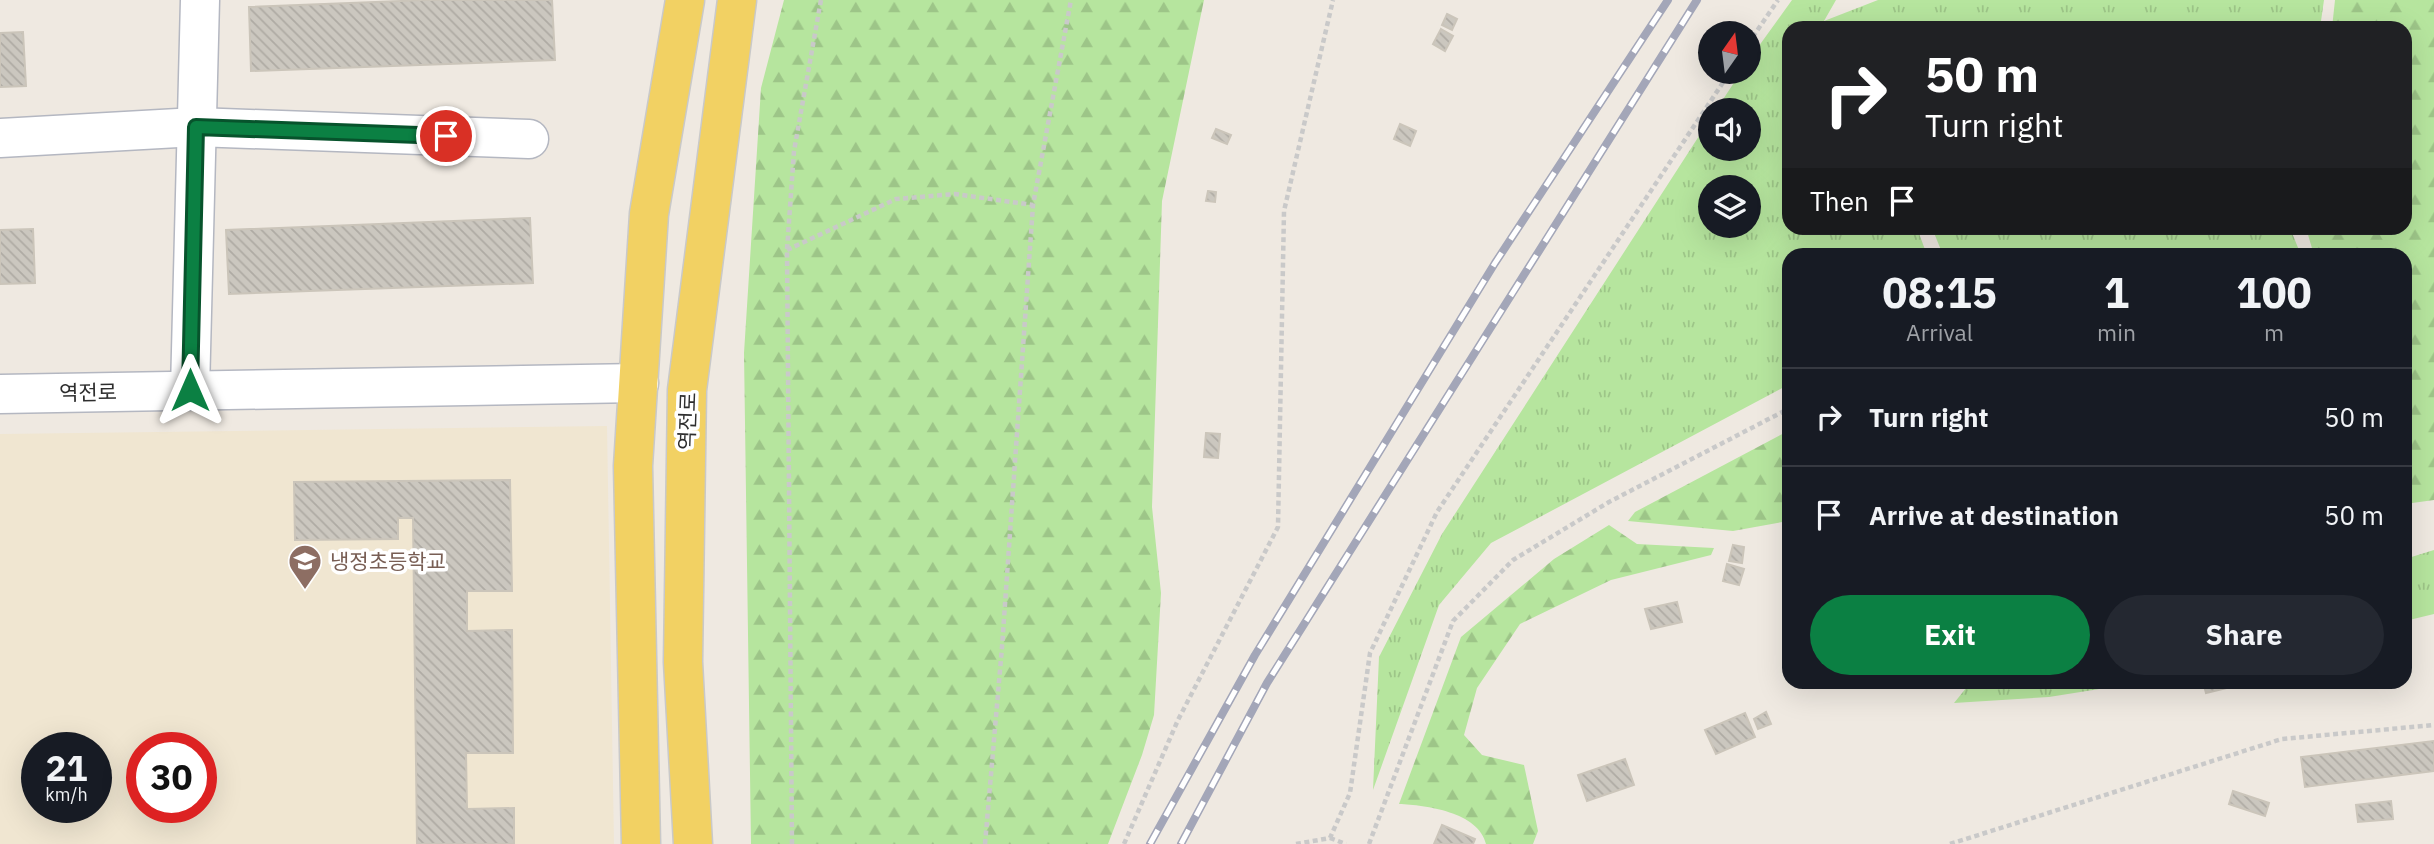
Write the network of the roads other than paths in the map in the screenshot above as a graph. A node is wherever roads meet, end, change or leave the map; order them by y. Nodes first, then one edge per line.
1 (200, 0) edge
2 (685, 0) edge
3 (737, 0) edge
4 (196, 127) junction
5 (0, 138) edge
6 (529, 139) dead end
7 (639, 383) junction
8 (190, 390) junction
9 (0, 394) edge
10 (642, 844) edge
11 (693, 844) edge

1 - 4 street
2 - 7 main road
3 - 11 main road, 역전로
4 - 5 street
4 - 6 street
4 - 8 street
7 - 8 street, 역전로
7 - 10 main road
8 - 9 street, 역전로

